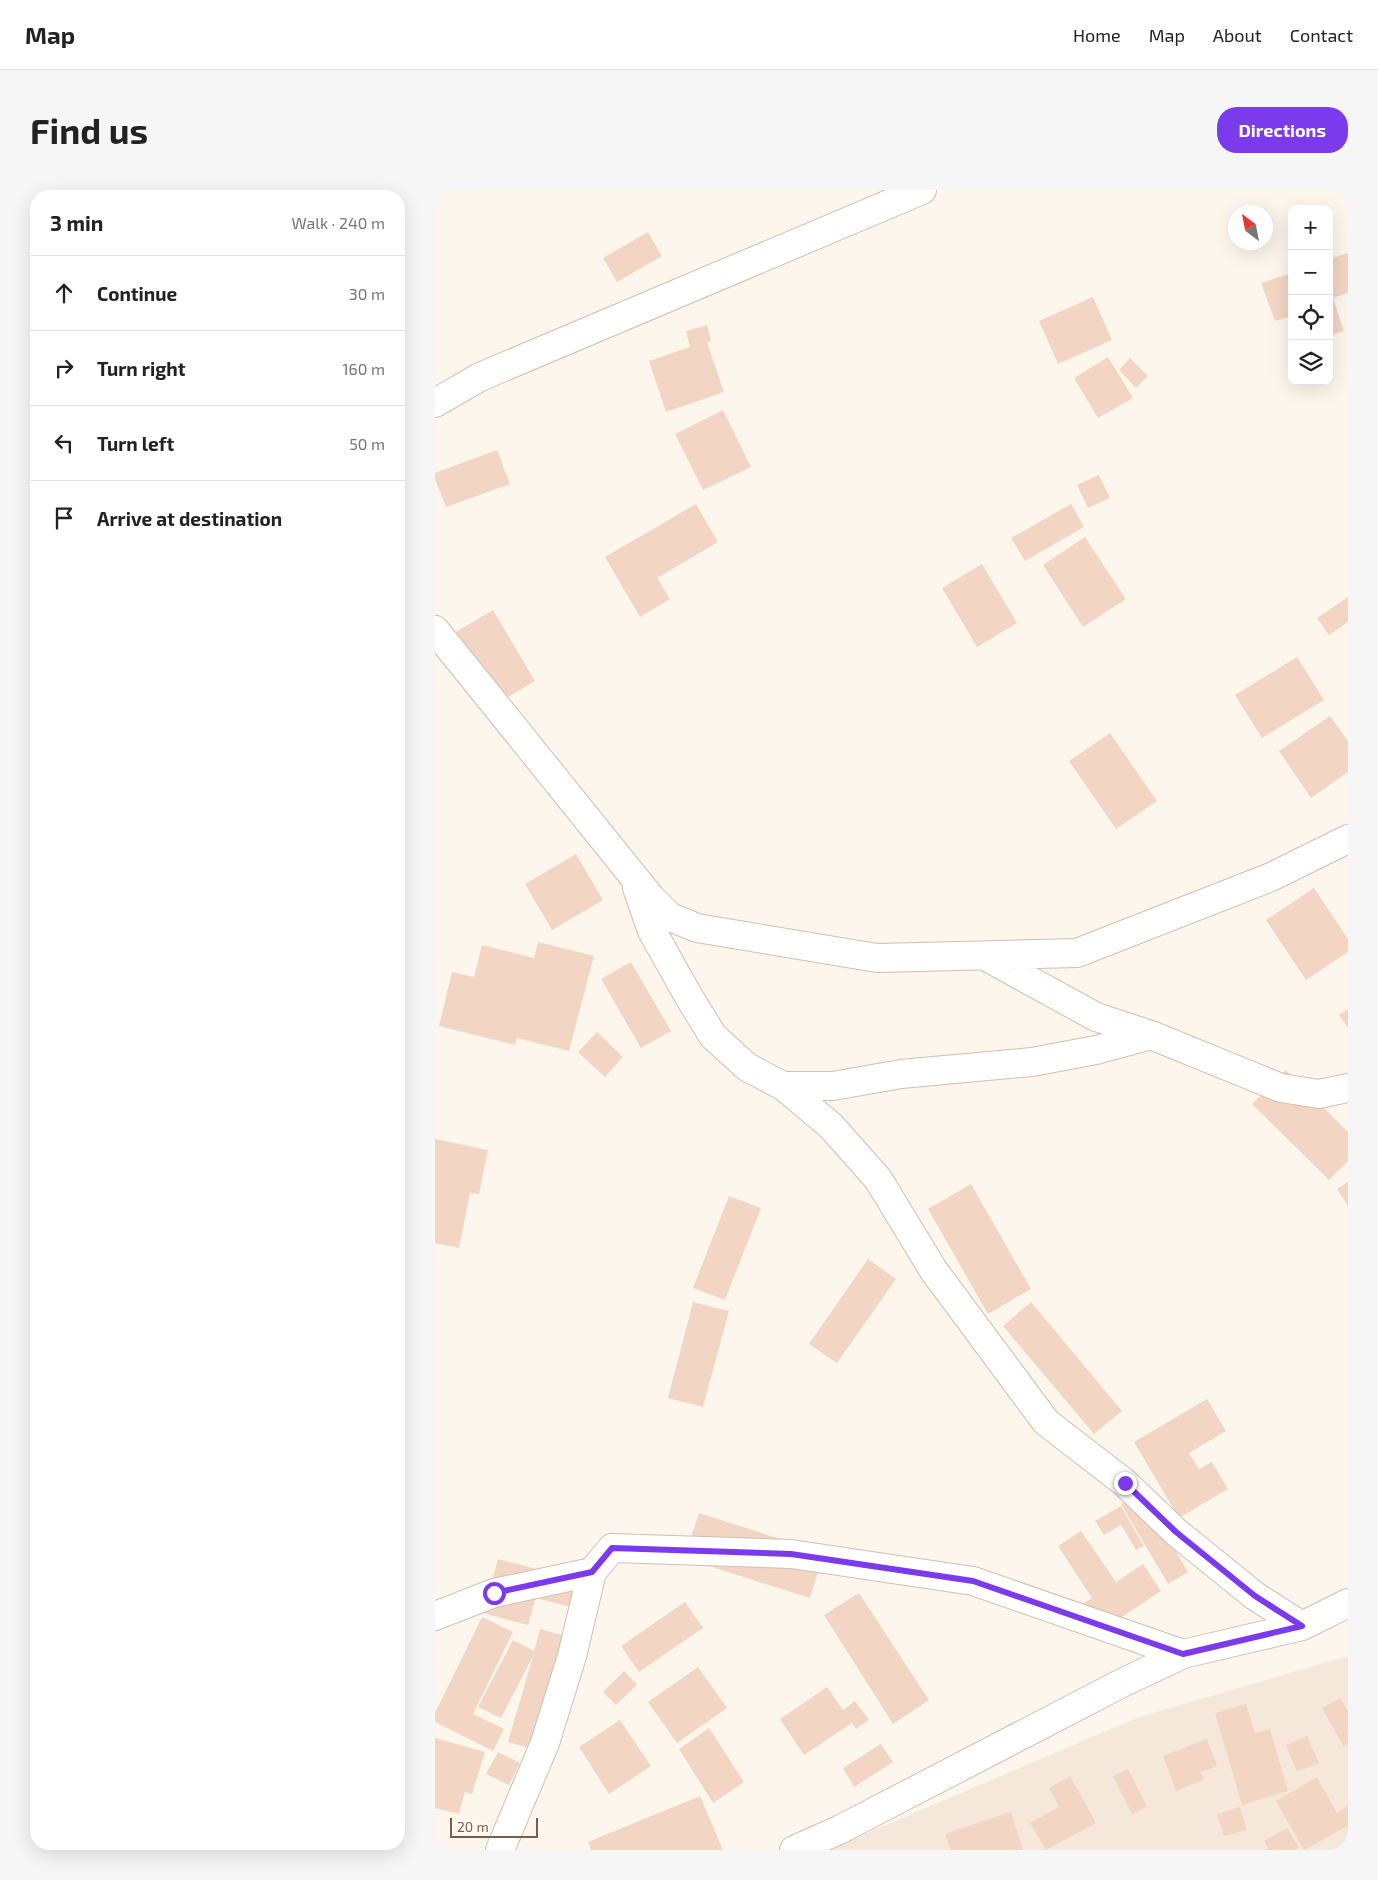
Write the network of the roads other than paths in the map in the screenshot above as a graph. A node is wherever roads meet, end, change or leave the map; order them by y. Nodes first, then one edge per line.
1 (922, 190) edge
2 (435, 403) edge
3 (435, 630) edge
4 (1348, 839) edge
5 (633, 875) junction
6 (984, 955) junction
7 (1151, 1035) junction
8 (783, 1086) junction
9 (1348, 1088) edge
10 (592, 1572) junction
11 (1348, 1603) edge
12 (435, 1616) edge
13 (1302, 1626) junction
14 (1183, 1654) junction
15 (499, 1850) edge
16 (794, 1850) edge

1 - 2 street
3 - 5 street
4 - 6 street
5 - 6 street
5 - 8 street
6 - 7 street
7 - 8 street
7 - 9 street
8 - 13 street
10 - 12 street
10 - 14 street
10 - 15 street
11 - 13 street
13 - 14 street
14 - 16 street

